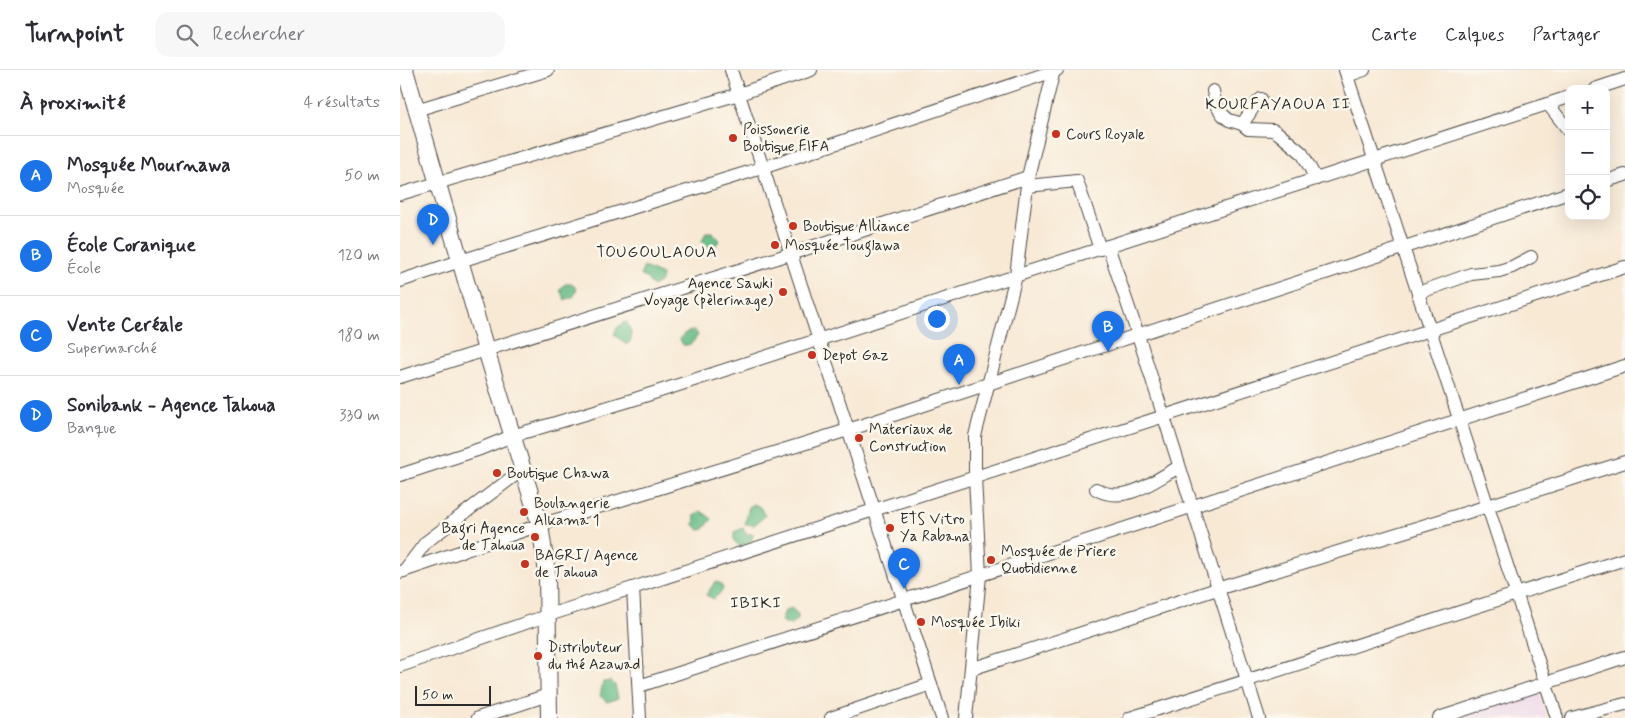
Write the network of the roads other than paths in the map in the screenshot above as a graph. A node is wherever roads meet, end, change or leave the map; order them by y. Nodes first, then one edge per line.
1 (404, 70) edge
2 (548, 70) edge
3 (731, 70) edge
4 (811, 70) edge
5 (1055, 70) edge
6 (1364, 70) edge
7 (1624, 70) edge
8 (1346, 73) edge
9 (1625, 74) edge
10 (1625, 79) edge
11 (1607, 85) edge
12 (1213, 91) dead end
13 (739, 94) junction
14 (1565, 98) edge
15 (1261, 99) dead end
16 (1548, 104) junction
17 (416, 110) junction
18 (1242, 124) junction
19 (1568, 130) edge
20 (1375, 160) junction
21 (762, 168) junction
22 (1625, 175) edge
23 (1316, 179) junction
24 (1610, 179) edge
25 (1028, 182) junction
26 (437, 184) junction
27 (400, 194) edge
28 (1565, 194) edge
29 (1104, 247) junction
30 (1403, 248) junction
31 (790, 254) junction
32 (1531, 256) dead end
33 (460, 261) junction
34 (1625, 267) edge
35 (1016, 276) junction
36 (400, 282) edge
37 (1418, 293) junction
38 (1430, 330) junction
39 (1138, 335) junction
40 (818, 340) junction
41 (486, 350) junction
42 (1625, 366) edge
43 (400, 377) edge
44 (988, 384) junction
45 (1163, 416) junction
46 (1460, 420) junction
47 (848, 430) junction
48 (512, 436) junction
49 (1625, 462) edge
50 (1179, 467) junction
51 (522, 470) junction
52 (400, 475) edge
53 (975, 477) junction
54 (1096, 489) dead end
55 (1488, 506) junction
56 (1191, 507) junction
57 (874, 510) junction
58 (540, 525) junction
59 (1625, 559) edge
60 (402, 571) edge
61 (980, 576) junction
62 (633, 588) junction
63 (1217, 589) junction
64 (1516, 593) junction
65 (903, 600) junction
66 (549, 615) junction
67 (1625, 657) edge
68 (400, 666) edge
69 (971, 669) junction
70 (1246, 679) junction
71 (1546, 683) junction
72 (931, 684) junction
73 (639, 686) junction
74 (548, 695) junction
75 (1625, 704) edge
76 (478, 718) edge
77 (549, 718) edge
78 (640, 718) edge
79 (831, 718) edge
80 (942, 718) edge
81 (966, 718) edge
82 (1130, 718) edge
83 (1259, 718) edge
84 (1439, 718) edge
85 (1557, 718) edge
86 (1572, 718) edge

1 - 17 main road
2 - 17 street
3 - 13 street
4 - 13 street
5 - 21 street
5 - 25 street
6 - 8 street
7 - 9 street
8 - 20 street
10 - 11 street
12 - 18 street
13 - 21 street
13 - 26 street
14 - 16 street
15 - 18 street
16 - 19 street
16 - 20 street
17 - 26 main road
18 - 23 street
20 - 23 street
20 - 30 street
21 - 31 street
21 - 33 street
22 - 24 street
23 - 29 street
25 - 29 street
25 - 31 street
25 - 35 street
26 - 27 street
26 - 33 main road
28 - 30 street
29 - 35 street
29 - 39 street
30 - 37 street
30 - 39 street
31 - 40 street
31 - 41 street
32 - 37 street
33 - 36 street
33 - 41 main road
34 - 38 street
35 - 40 street
35 - 44 street
37 - 38 street
38 - 45 street
38 - 46 street
39 - 44 street
39 - 45 street
40 - 47 street
40 - 48 street
41 - 43 street
41 - 48 main road
42 - 46 street
44 - 47 street
44 - 53 street
45 - 50 street
45 - 53 street
46 - 55 street
46 - 56 street
47 - 57 street
47 - 58 street
48 - 51 main road
48 - 52 street
49 - 55 street
50 - 54 street
50 - 56 street
51 - 58 main road
51 - 60 street
53 - 57 street
53 - 61 street
55 - 63 street
55 - 64 street
56 - 61 street
56 - 63 street
57 - 62 street
57 - 65 street
58 - 60 street
58 - 66 main road
59 - 64 street
61 - 65 street
61 - 69 street
62 - 66 street
62 - 73 street
63 - 69 street
63 - 70 street
64 - 70 street
64 - 71 street
65 - 72 street
65 - 73 street
66 - 68 street
66 - 74 main road
67 - 71 street
69 - 81 street
70 - 82 street
70 - 83 street
71 - 84 street
71 - 85 street
72 - 79 street
72 - 80 street
73 - 78 street
74 - 76 street
74 - 77 main road
75 - 86 street

